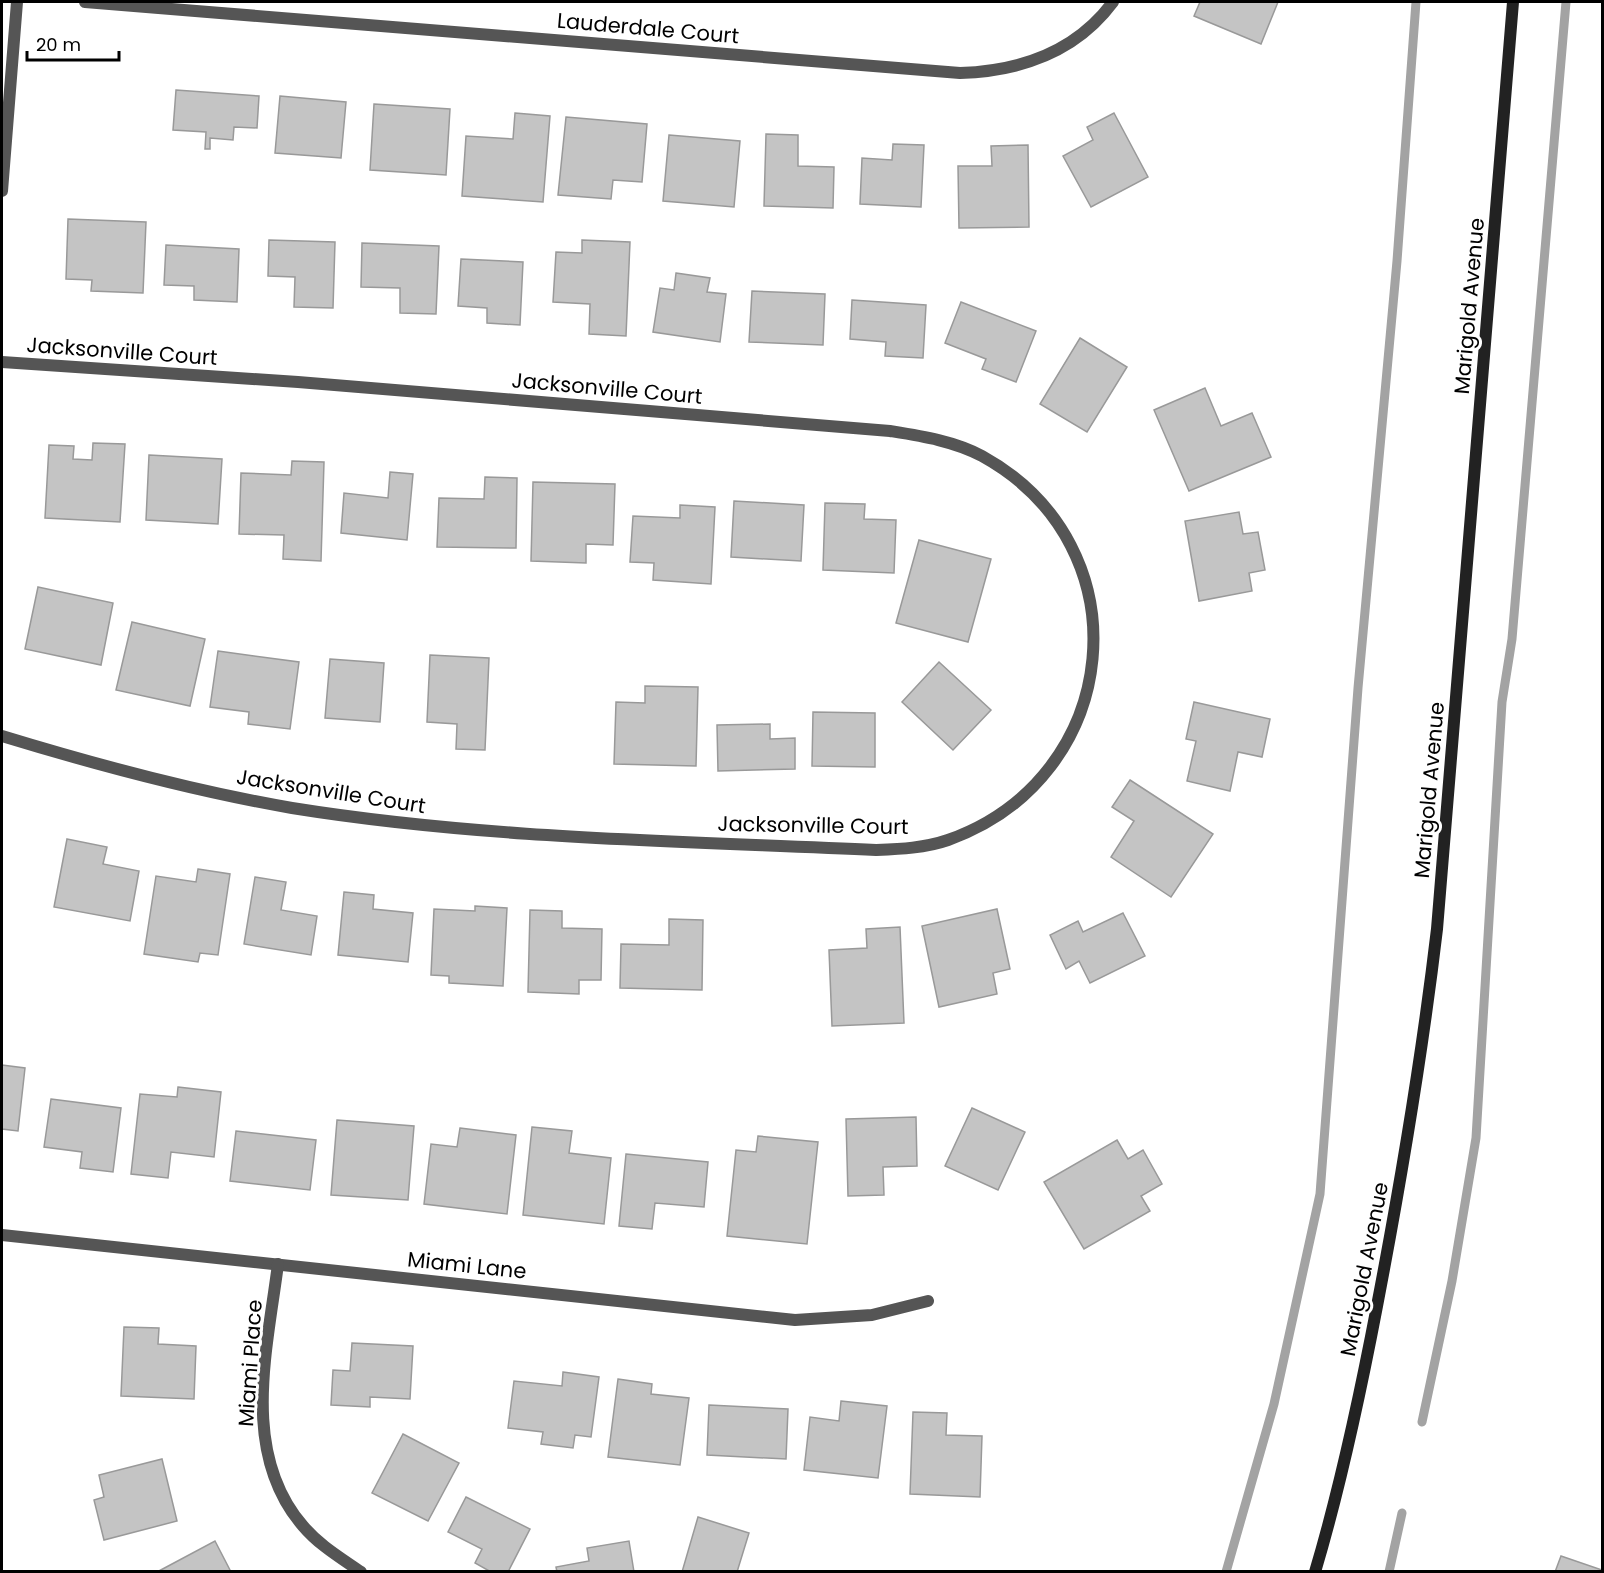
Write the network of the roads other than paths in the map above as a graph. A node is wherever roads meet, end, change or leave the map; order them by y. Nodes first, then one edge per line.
1 (17, 2) edge
2 (85, 2) edge
3 (1113, 2) edge
4 (1513, 2) edge
5 (2, 191) edge
6 (2, 362) edge
7 (2, 736) edge
8 (2, 1235) edge
9 (278, 1264) junction
10 (928, 1301) dead end
11 (361, 1572) edge
12 (1315, 1572) edge

1 - 5 street
2 - 3 street, Lauderdale Court
4 - 12 main road, Marigold Avenue
6 - 7 street, Jacksonville Court
8 - 9 street, Miami Lane
9 - 10 street, Miami Lane
9 - 11 street, Miami Place

